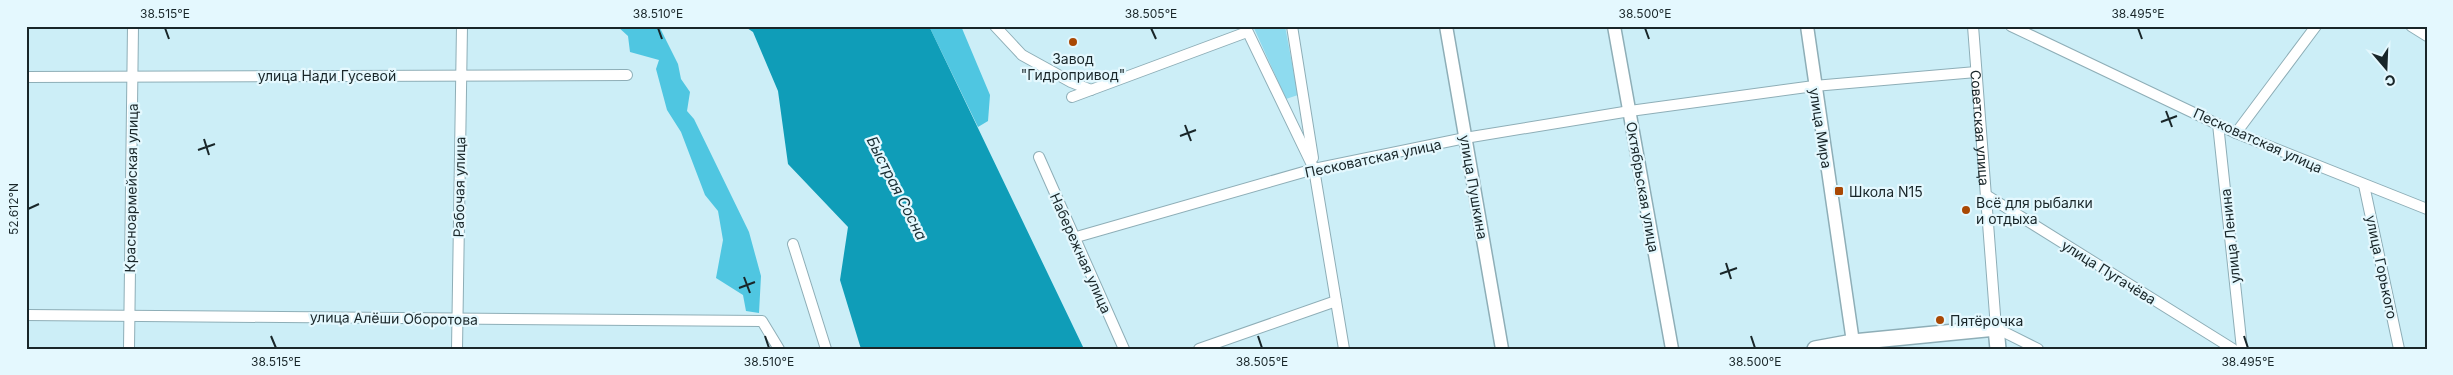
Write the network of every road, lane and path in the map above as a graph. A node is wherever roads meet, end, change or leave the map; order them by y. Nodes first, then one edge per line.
1 (133, 26) edge
2 (462, 26) edge
3 (995, 26) edge
4 (1292, 26) edge
5 (1446, 26) edge
6 (1614, 26) edge
7 (1806, 26) edge
8 (1972, 26) edge
9 (2011, 26) edge
10 (2316, 26) edge
11 (2411, 26) edge
12 (1246, 29) edge
13 (2427, 36) edge
14 (1976, 72) junction
15 (461, 74) junction
16 (627, 75) dead end
17 (132, 76) junction
18 (26, 77) edge
19 (1814, 86) junction
20 (1090, 90) junction
21 (1072, 96) dead end
22 (1630, 111) junction
23 (2218, 124) junction
24 (2236, 133) junction
25 (1465, 138) junction
26 (1040, 157) dead end
27 (1314, 169) junction
28 (2364, 185) junction
29 (1986, 195) junction
30 (2427, 209) edge
31 (1073, 238) junction
32 (793, 244) dead end
33 (1336, 301) junction
34 (26, 314) edge
35 (129, 315) junction
36 (458, 318) junction
37 (1996, 328) junction
38 (1854, 345) edge
39 (129, 349) edge
40 (457, 349) edge
41 (779, 349) edge
42 (826, 349) edge
43 (1124, 349) edge
44 (1199, 349) edge
45 (1344, 349) edge
46 (1502, 349) edge
47 (1672, 349) edge
48 (1815, 349) edge
49 (1998, 349) edge
50 (2038, 349) edge
51 (2233, 349) edge
52 (2242, 349) edge
53 (2399, 349) edge

1 - 17 street, Красноармейская улица
2 - 15 street, Рабочая улица
3 - 20 street
4 - 27 street
5 - 25 street, улица Пушкина
6 - 22 street, Октябрьская улица
7 - 19 street, улица Мира
8 - 14 street, Советская улица
9 - 23 street, Песковатская улица
10 - 24 street
11 - 13 street
12 - 20 street
12 - 27 street
14 - 19 street, Песковатская улица
14 - 29 street, Советская улица
15 - 16 street, улица Нади Гусевой
15 - 17 street, улица Нади Гусевой
15 - 36 street, Рабочая улица
17 - 18 street, улица Нади Гусевой
17 - 35 street, Красноармейская улица
19 - 22 street, Песковатская улица
19 - 38 street, улица Мира
20 - 21 street
22 - 25 street, Песковатская улица
22 - 47 street, Октябрьская улица
23 - 24 street, Песковатская улица
23 - 52 street, улица Ленина
24 - 28 street, Песковатская улица
25 - 27 street, Песковатская улица
25 - 46 street, улица Пушкина
26 - 31 street, Набережная улица
27 - 31 street, Песковатская улица
27 - 33 street
28 - 30 street, Песковатская улица
28 - 53 street, улица Горького
29 - 37 street, Советская улица
29 - 51 street, улица Пугачёва
31 - 43 street, Набережная улица
32 - 42 street
33 - 44 street
33 - 45 street
34 - 35 street, улица Алёши Оборотова
35 - 36 street, улица Алёши Оборотова
35 - 39 street, Красноармейская улица
36 - 40 street, Рабочая улица
36 - 41 street, улица Алёши Оборотова
37 - 38 main road
37 - 49 main road, Советская улица
37 - 50 street
38 - 48 main road

